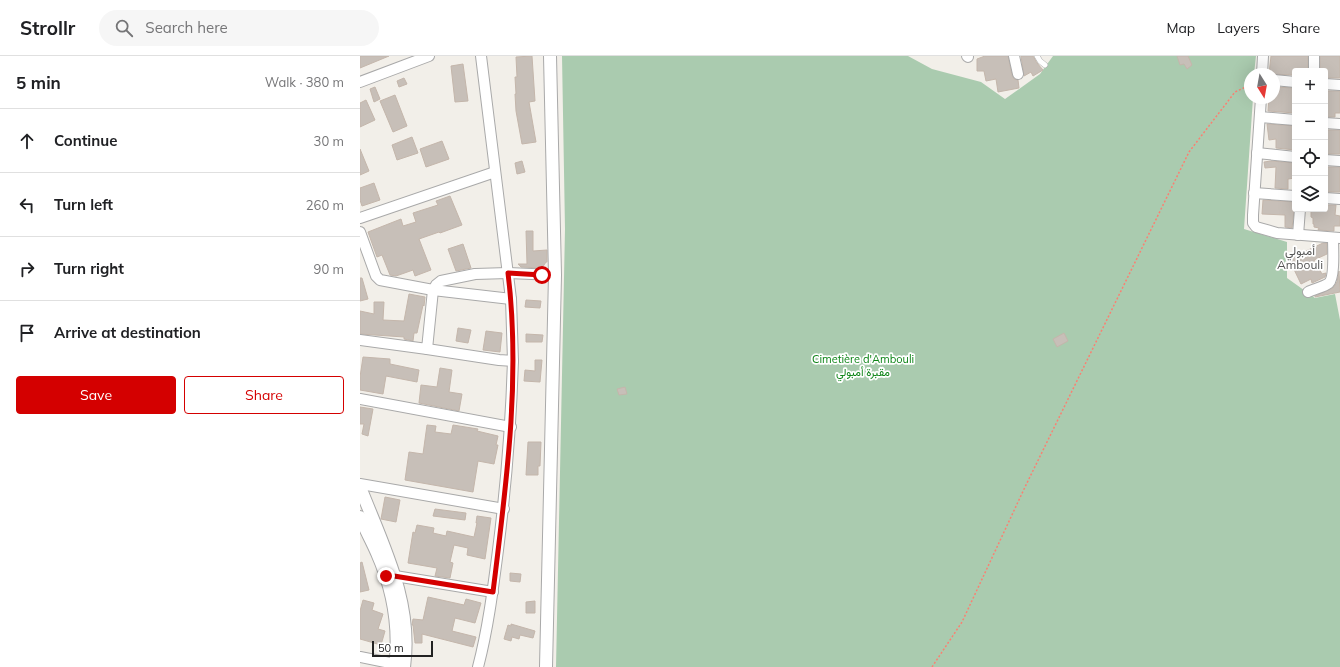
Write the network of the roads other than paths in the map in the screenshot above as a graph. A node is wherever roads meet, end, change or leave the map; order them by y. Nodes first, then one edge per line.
1 (429, 56) edge
2 (481, 56) edge
3 (550, 56) edge
4 (1014, 56) edge
5 (1038, 56) edge
6 (1263, 56) edge
7 (1314, 56) edge
8 (1044, 65) dead end
9 (1262, 68) edge
10 (1314, 68) edge
11 (1018, 74) dead end
12 (1280, 81) edge
13 (360, 82) edge
14 (1292, 82) edge
15 (1328, 84) edge
16 (1340, 85) edge
17 (1261, 104) edge
18 (1260, 117) junction
19 (1292, 120) edge
20 (1328, 123) edge
21 (1340, 124) edge
22 (1257, 153) junction
23 (1292, 157) edge
24 (1328, 160) edge
25 (1340, 162) edge
26 (494, 172) junction
27 (1254, 193) junction
28 (1292, 196) edge
29 (1328, 198) edge
30 (1340, 199) edge
31 (1300, 212) edge
32 (360, 218) edge
33 (360, 232) edge
34 (1298, 235) junction
35 (1337, 238) edge
36 (508, 273) junction
37 (555, 275) junction
38 (433, 290) junction
39 (1308, 292) dead end
40 (511, 299) junction
41 (360, 340) edge
42 (427, 349) junction
43 (513, 361) junction
44 (360, 399) edge
45 (511, 427) junction
46 (360, 484) edge
47 (360, 487) edge
48 (504, 509) junction
49 (365, 518) edge
50 (390, 576) junction
51 (493, 592) junction
52 (360, 657) edge
53 (398, 666) edge
54 (478, 667) edge
55 (546, 667) edge

1 - 13 street
2 - 26 street
3 - 37 street
4 - 11 street
5 - 8 lane
6 - 9 street
7 - 10 street
12 - 14 street
15 - 16 street
17 - 18 street
18 - 19 street
18 - 22 street
20 - 21 street
22 - 23 street
22 - 27 street
24 - 25 street
26 - 32 street
26 - 36 street
27 - 28 street
27 - 34 street
29 - 30 street
31 - 34 street
33 - 38 street
34 - 35 street
35 - 39 street
36 - 37 street
36 - 38 street
36 - 40 street
37 - 55 street
38 - 40 street
38 - 42 street
40 - 43 street
41 - 42 street
42 - 43 street
43 - 45 street
44 - 45 street
45 - 48 street
46 - 48 street
47 - 49 street
48 - 51 street
49 - 50 street
50 - 51 street
50 - 53 street
51 - 54 street
52 - 53 street

